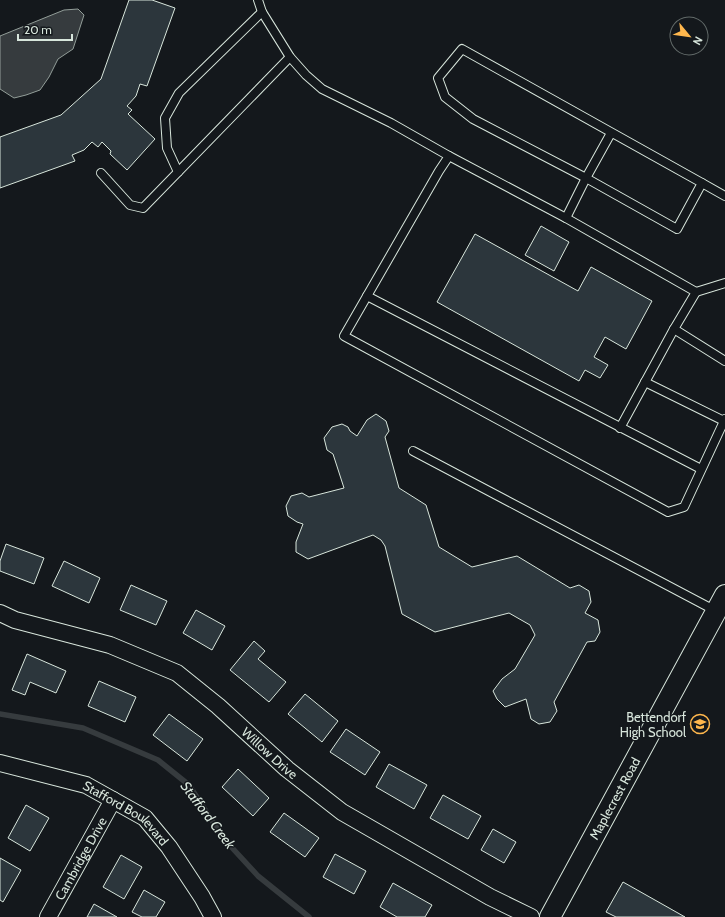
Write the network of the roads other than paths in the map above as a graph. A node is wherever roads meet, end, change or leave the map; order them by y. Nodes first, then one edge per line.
1 (258, 0) edge
2 (262, 12) junction
3 (290, 57) junction
4 (611, 133) junction
5 (449, 156) junction
6 (178, 172) junction
7 (101, 173) dead end
8 (586, 178) junction
9 (702, 183) junction
10 (725, 196) edge
11 (566, 218) junction
12 (725, 283) edge
13 (696, 292) junction
14 (367, 296) junction
15 (674, 329) junction
16 (725, 361) edge
17 (645, 382) junction
18 (724, 420) edge
19 (620, 428) junction
20 (413, 451) dead end
21 (701, 469) junction
22 (721, 603) edge
23 (0, 613) edge
24 (0, 763) edge
25 (113, 800) junction
26 (48, 917) edge
27 (213, 917) edge
28 (531, 917) edge
29 (550, 917) edge

1 - 2 lane
2 - 3 lane
2 - 6 lane
3 - 5 lane
3 - 6 lane
4 - 8 lane
4 - 8 lane
4 - 9 lane
5 - 11 lane
5 - 14 lane
6 - 7 lane
8 - 9 lane
8 - 11 lane
9 - 10 lane
11 - 13 lane
12 - 13 lane
13 - 15 lane
14 - 19 lane
14 - 21 lane
15 - 16 lane
15 - 17 lane
17 - 18 lane
17 - 19 lane
18 - 21 lane
19 - 21 lane
20 - 22 lane
22 - 29 street, Maplecrest Road
23 - 28 street, Willow Drive
24 - 25 street, Stafford Boulevard
25 - 26 street, Cambridge Drive
25 - 27 street, Stafford Boulevard

